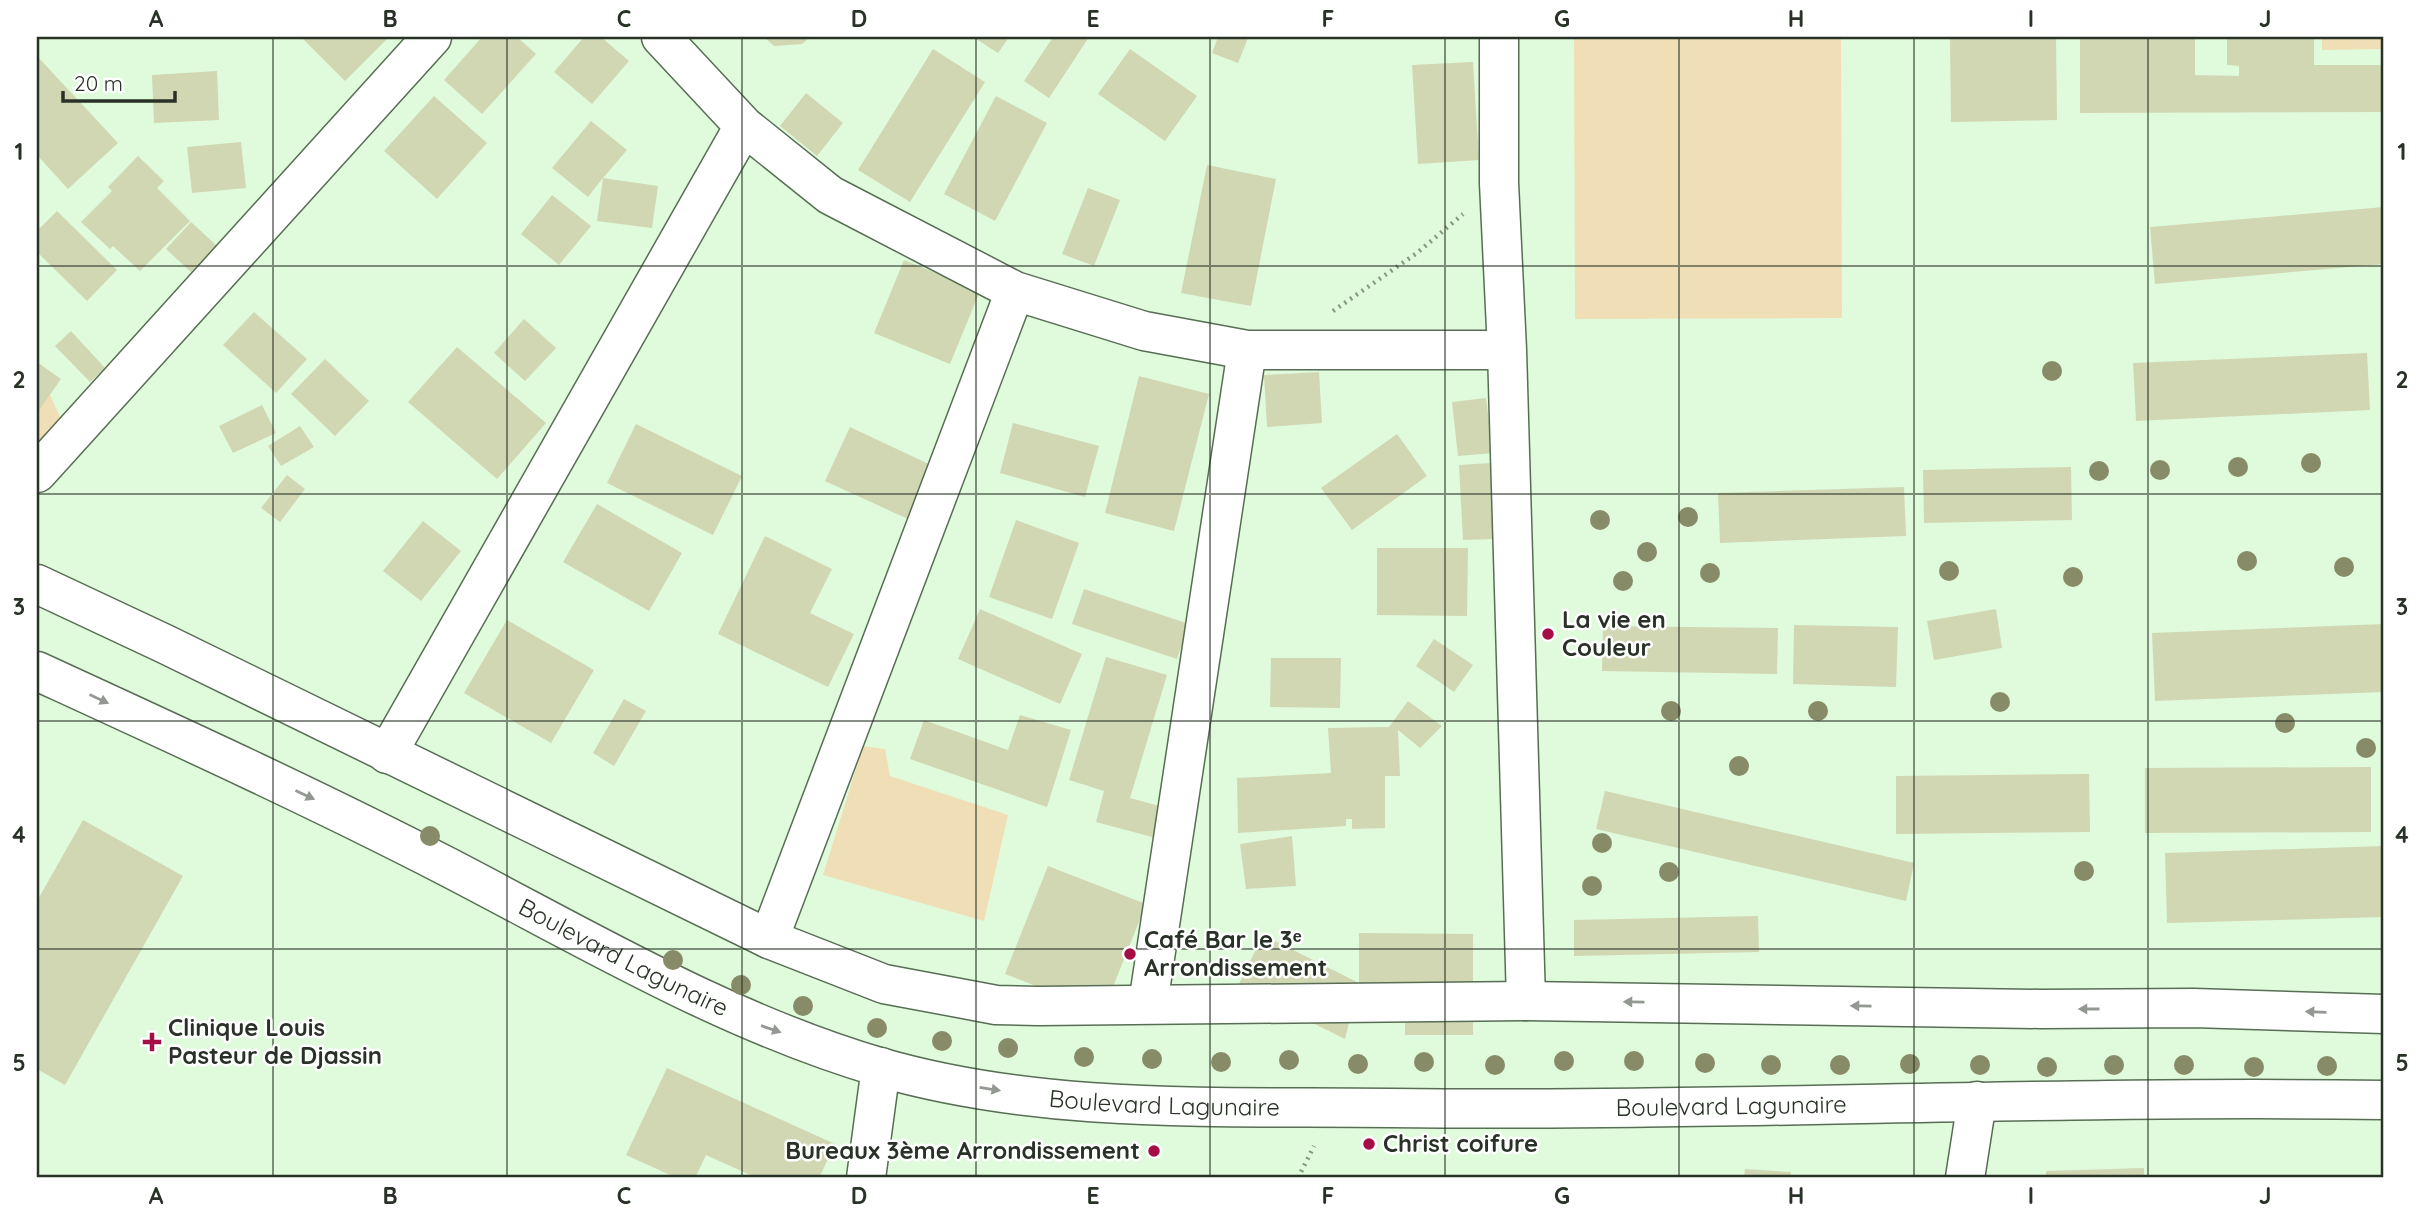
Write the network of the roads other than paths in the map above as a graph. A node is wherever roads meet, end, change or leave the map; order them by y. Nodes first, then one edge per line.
1 (432, 37) edge
2 (661, 37) edge
3 (1499, 37) edge
4 (744, 126) junction
5 (1014, 291) junction
6 (1247, 350) junction
7 (1507, 350) junction
8 (37, 473) edge
9 (37, 584) edge
10 (37, 671) edge
11 (387, 754) junction
12 (769, 939) junction
13 (1526, 1001) junction
14 (1148, 1004) junction
15 (2384, 1014) edge
16 (881, 1067) junction
17 (2384, 1100) edge
18 (1977, 1101) junction
19 (866, 1178) edge
20 (1965, 1178) edge

1 - 8 main road
2 - 4 main road
3 - 7 main road
4 - 5 main road
4 - 11 main road
5 - 6 main road
5 - 12 main road
6 - 7 main road
6 - 14 main road
7 - 13 main road
9 - 11 main road
10 -> 16 main road, Boulevard Lagunaire
11 - 12 main road
12 - 14 main road
13 - 14 main road
15 -> 13 main road
16 -> 18 main road, Boulevard Lagunaire
16 - 19 main road
17 - 18 main road, Boulevard Lagunaire
18 - 20 main road

